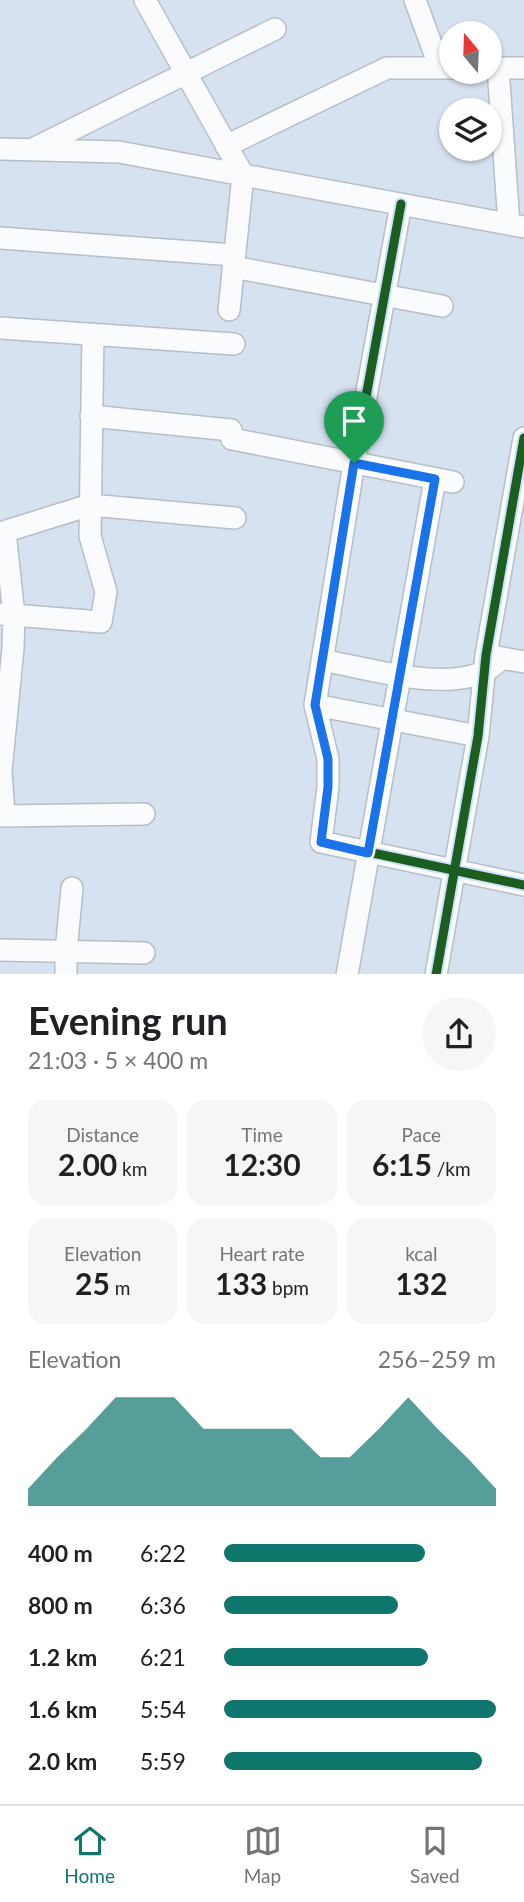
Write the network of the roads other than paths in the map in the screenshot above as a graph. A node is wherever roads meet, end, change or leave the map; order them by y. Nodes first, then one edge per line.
1 (146, 0) edge
2 (415, 0) edge
3 (275, 29) dead end
4 (439, 53) edge
5 (439, 68) edge
6 (502, 68) edge
7 (524, 68) edge
8 (186, 73) junction
9 (496, 84) edge
10 (226, 146) junction
11 (0, 149) edge
12 (30, 150) junction
13 (243, 175) junction
14 (401, 204) junction
15 (516, 226) edge
16 (0, 238) edge
17 (234, 261) junction
18 (384, 295) junction
19 (442, 306) dead end
20 (229, 310) dead end
21 (0, 328) edge
22 (93, 334) junction
23 (234, 344) dead end
24 (91, 416) junction
25 (524, 438) edge
26 (354, 463) junction
27 (90, 505) junction
28 (235, 518) dead end
29 (2, 532) edge
30 (7, 614) edge
31 (322, 660) junction
32 (499, 662) edge
33 (400, 675) junction
34 (315, 705) junction
35 (3, 714) edge
36 (392, 718) junction
37 (478, 736) junction
38 (1, 771) edge
39 (144, 814) dead end
40 (2, 816) edge
41 (368, 853) junction
42 (454, 870) junction
43 (524, 885) edge
44 (72, 888) dead end
45 (0, 950) edge
46 (66, 952) junction
47 (144, 953) dead end
48 (66, 974) edge
49 (347, 974) edge
50 (436, 974) edge

1 - 8 street
2 - 4 street
3 - 8 street
5 - 10 street
6 - 7 street
8 - 10 street
8 - 12 street
9 - 15 street
10 - 13 street
11 - 12 street
12 - 13 street
13 - 14 street
13 - 17 street
14 - 15 street
14 - 18 street
16 - 17 street
17 - 18 street
17 - 20 street
18 - 19 street
18 - 26 street
21 - 22 street
22 - 23 street
22 - 24 street
24 - 26 street
24 - 27 street
25 - 32 street
26 - 31 street
26 - 33 street
27 - 28 street
27 - 29 street
27 - 30 street
29 - 30 street
30 - 35 street
31 - 33 street
31 - 34 street
32 - 33 street
32 - 37 street
33 - 36 street
34 - 36 street
34 - 41 street
35 - 38 street
36 - 37 street
36 - 41 street
37 - 42 street
38 - 40 street
39 - 40 street
41 - 42 street
41 - 49 street
42 - 43 street
42 - 50 street
44 - 46 street
45 - 46 street
46 - 47 street
46 - 48 street

